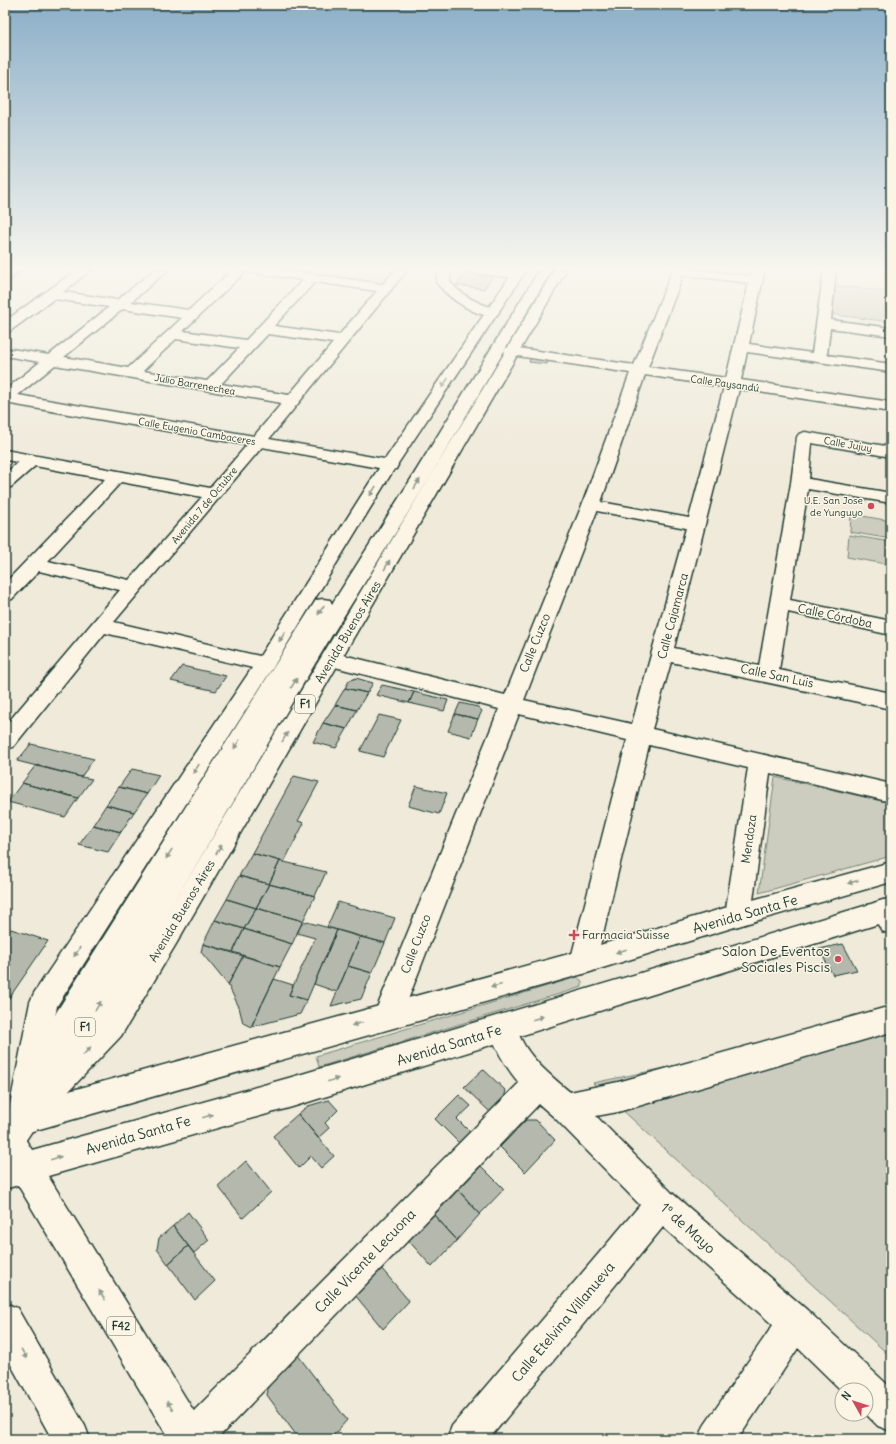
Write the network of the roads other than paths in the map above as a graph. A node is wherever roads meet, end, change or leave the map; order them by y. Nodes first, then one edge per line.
1 (80, 336) edge
2 (171, 336) edge
3 (190, 336) edge
4 (257, 336) edge
5 (316, 336) edge
6 (344, 336) edge
7 (476, 336) edge
8 (485, 336) edge
9 (506, 336) edge
10 (520, 336) edge
11 (652, 336) edge
12 (744, 336) edge
13 (821, 336) edge
14 (341, 340) junction
15 (248, 345) junction
16 (742, 346) junction
17 (511, 351) junction
18 (5, 352) edge
19 (818, 357) junction
20 (51, 360) junction
21 (891, 368) edge
22 (639, 370) junction
23 (132, 373) junction
24 (732, 385) junction
25 (210, 387) junction
26 (5, 397) edge
27 (291, 400) junction
28 (891, 407) edge
29 (256, 442) junction
30 (891, 452) edge
31 (5, 455) edge
32 (31, 460) junction
33 (390, 465) junction
34 (118, 475) junction
35 (5, 483) edge
36 (800, 483) junction
37 (214, 494) junction
38 (891, 498) edge
39 (591, 505) junction
40 (696, 525) junction
41 (36, 564) junction
42 (134, 587) junction
43 (5, 595) edge
44 (780, 604) junction
45 (100, 625) junction
46 (891, 628) edge
47 (663, 653) junction
48 (331, 659) junction
49 (265, 664) junction
50 (768, 674) junction
51 (891, 701) edge
52 (510, 704) junction
53 (640, 734) junction
54 (5, 741) edge
55 (760, 762) junction
56 (891, 793) edge
57 (891, 872) edge
58 (888, 914) edge
59 (738, 915) junction
60 (583, 962) junction
61 (388, 1015) junction
62 (891, 1019) edge
63 (503, 1028) junction
64 (538, 1084) junction
65 (566, 1108) junction
66 (10, 1135) edge
67 (15, 1170) edge
68 (661, 1204) junction
69 (5, 1320) edge
70 (795, 1322) junction
71 (891, 1413) edge
72 (72, 1439) edge
73 (191, 1439) edge
74 (465, 1439) edge
75 (717, 1439) edge

1 - 20 main road
2 - 23 main road
3 - 15 main road
4 - 15 main road
5 - 14 main road
6 - 14 main road, Avenida 7 de Octubre
7 -> 33 main road
8 -> 66 main road, F1
66 -> 9 main road, Avenida Buenos Aires / F1
10 - 17 main road, Avenida Buenos Aires / F1
11 - 22 main road, Calle Cuzco
12 - 16 main road, Calle Cajamarca
13 - 19 main road
14 - 27 main road, Avenida 7 de Octubre
15 - 25 main road
16 - 19 main road
16 - 24 main road, Calle Cajamarca
17 - 22 main road, Calle Paysandú
48 -> 17 main road, Avenida Buenos Aires / F1
18 - 20 main road, Julio Barrenechea
19 - 21 main road
20 - 23 main road, Julio Barrenechea
20 - 26 main road
22 - 24 main road, Calle Paysandú
22 - 39 main road, Calle Cuzco
23 - 25 main road, Julio Barrenechea
24 - 28 main road, Calle Paysandú
24 - 40 main road, Calle Cajamarca
25 - 27 main road, Julio Barrenechea
26 - 29 main road, Calle Eugenio Cambaceres
27 - 29 main road, Avenida 7 de Octubre
29 - 33 main road, Calle Eugenio Cambaceres
29 - 37 main road, Avenida 7 de Octubre
30 - 36 main road, Calle Jujuy
31 - 32 main road
32 - 34 main road
32 - 35 main road
33 -> 49 main road
34 - 37 main road
34 - 41 main road
36 - 38 main road
36 - 44 main road
37 - 42 main road, Avenida 7 de Octubre
39 - 40 main road
39 - 52 main road, Calle Cuzco
40 - 47 main road, Calle Cajamarca
41 - 42 main road
41 - 43 main road
42 - 45 main road, Avenida 7 de Octubre
44 - 46 main road, Calle Córdoba
44 - 50 main road
45 - 49 main road
45 - 54 main road, Avenida 7 de Octubre
47 - 50 main road, Calle San Luis
47 - 53 main road, Calle Cajamarca
48 - 52 main road
66 -> 48 main road, Avenida Buenos Aires / F1
49 -> 66 main road
50 - 51 main road, Calle San Luis
52 - 53 main road
52 - 61 main road, Calle Cuzco
53 - 55 main road
53 - 60 main road, Calle Cajamarca
55 - 56 main road
55 - 59 main road, Mendoza
57 -> 59 main road, Avenida Santa Fe
63 -> 58 main road, Avenida Santa Fe
59 -> 60 main road, Avenida Santa Fe
60 -> 61 main road, Avenida Santa Fe
61 -> 66 main road, Avenida Santa Fe
62 - 65 main road
63 - 64 main road, 1º de Mayo
67 -> 63 main road, Avenida Santa Fe
64 - 65 main road, 1º de Mayo
64 - 73 main road, Calle Vicente Lecuona
65 - 68 main road, 1º de Mayo
66 - 67 main road, F42
73 -> 67 main road, F42
68 - 70 main road, 1º de Mayo
68 - 74 main road, Calle Etelvina Villanueva
69 -> 72 main road
70 - 71 main road, 1º de Mayo
70 - 75 main road

